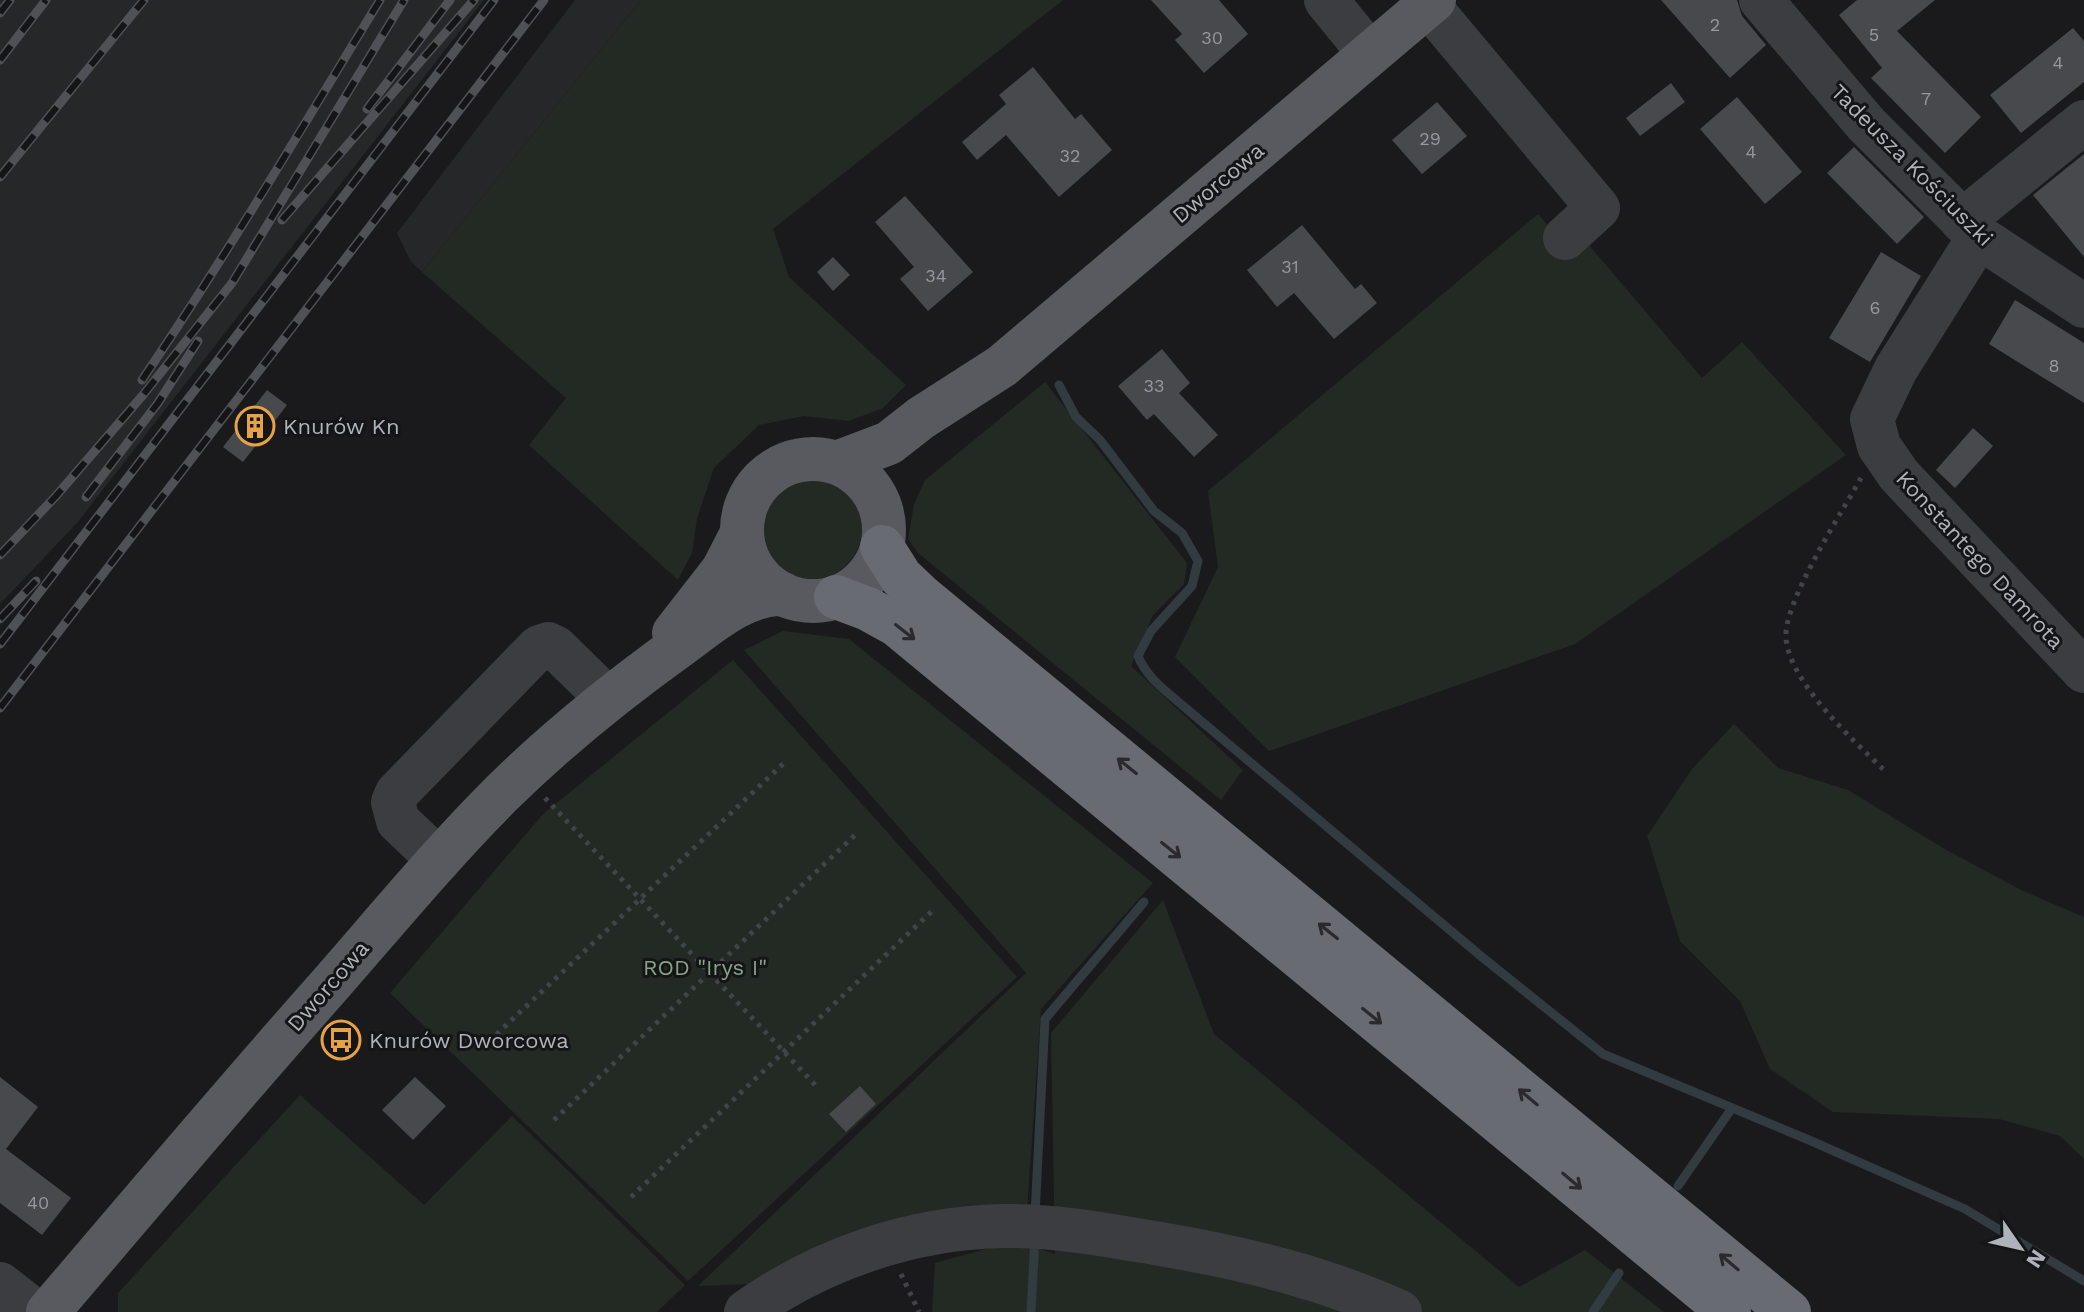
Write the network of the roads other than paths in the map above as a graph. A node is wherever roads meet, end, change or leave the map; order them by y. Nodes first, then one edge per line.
1 (1326, 0) edge
2 (1761, 0) edge
3 (1431, 2) edge
4 (1370, 54) junction
5 (2084, 122) edge
6 (1971, 229) junction
7 (1565, 238) dead end
8 (2084, 306) edge
9 (1002, 366) junction
10 (839, 462) junction
11 (879, 503) junction
12 (742, 533) junction
13 (882, 547) junction
14 (783, 594) junction
15 (836, 597) junction
16 (2084, 671) edge
17 (619, 690) junction
18 (439, 860) junction
19 (0, 1284) edge
20 (36, 1312) edge
21 (48, 1312) edge
22 (746, 1312) edge
23 (1400, 1312) edge
24 (1729, 1312) edge
25 (1789, 1312) edge

1 - 4 street
2 - 6 street, Tadeusza Kościuszki
3 - 4 main road, Dworcowa
3 - 7 street
4 - 9 main road, Dworcowa
5 - 6 street
6 - 8 street, Tadeusza Kościuszki
6 - 16 street, Konstantego Damrota
9 - 10 main road, Dworcowa
9 - 11 main road, Dworcowa
10 - 11 main road
10 - 12 main road
11 - 13 main road
12 - 14 main road
12 - 17 main road, Dworcowa
13 - 15 main road
25 -> 13 highway
14 - 15 main road
14 - 17 main road, Dworcowa
15 -> 24 highway
17 - 18 main road, Dworcowa
17 - 18 street
18 - 21 main road, Dworcowa
19 - 20 street
22 - 23 street

